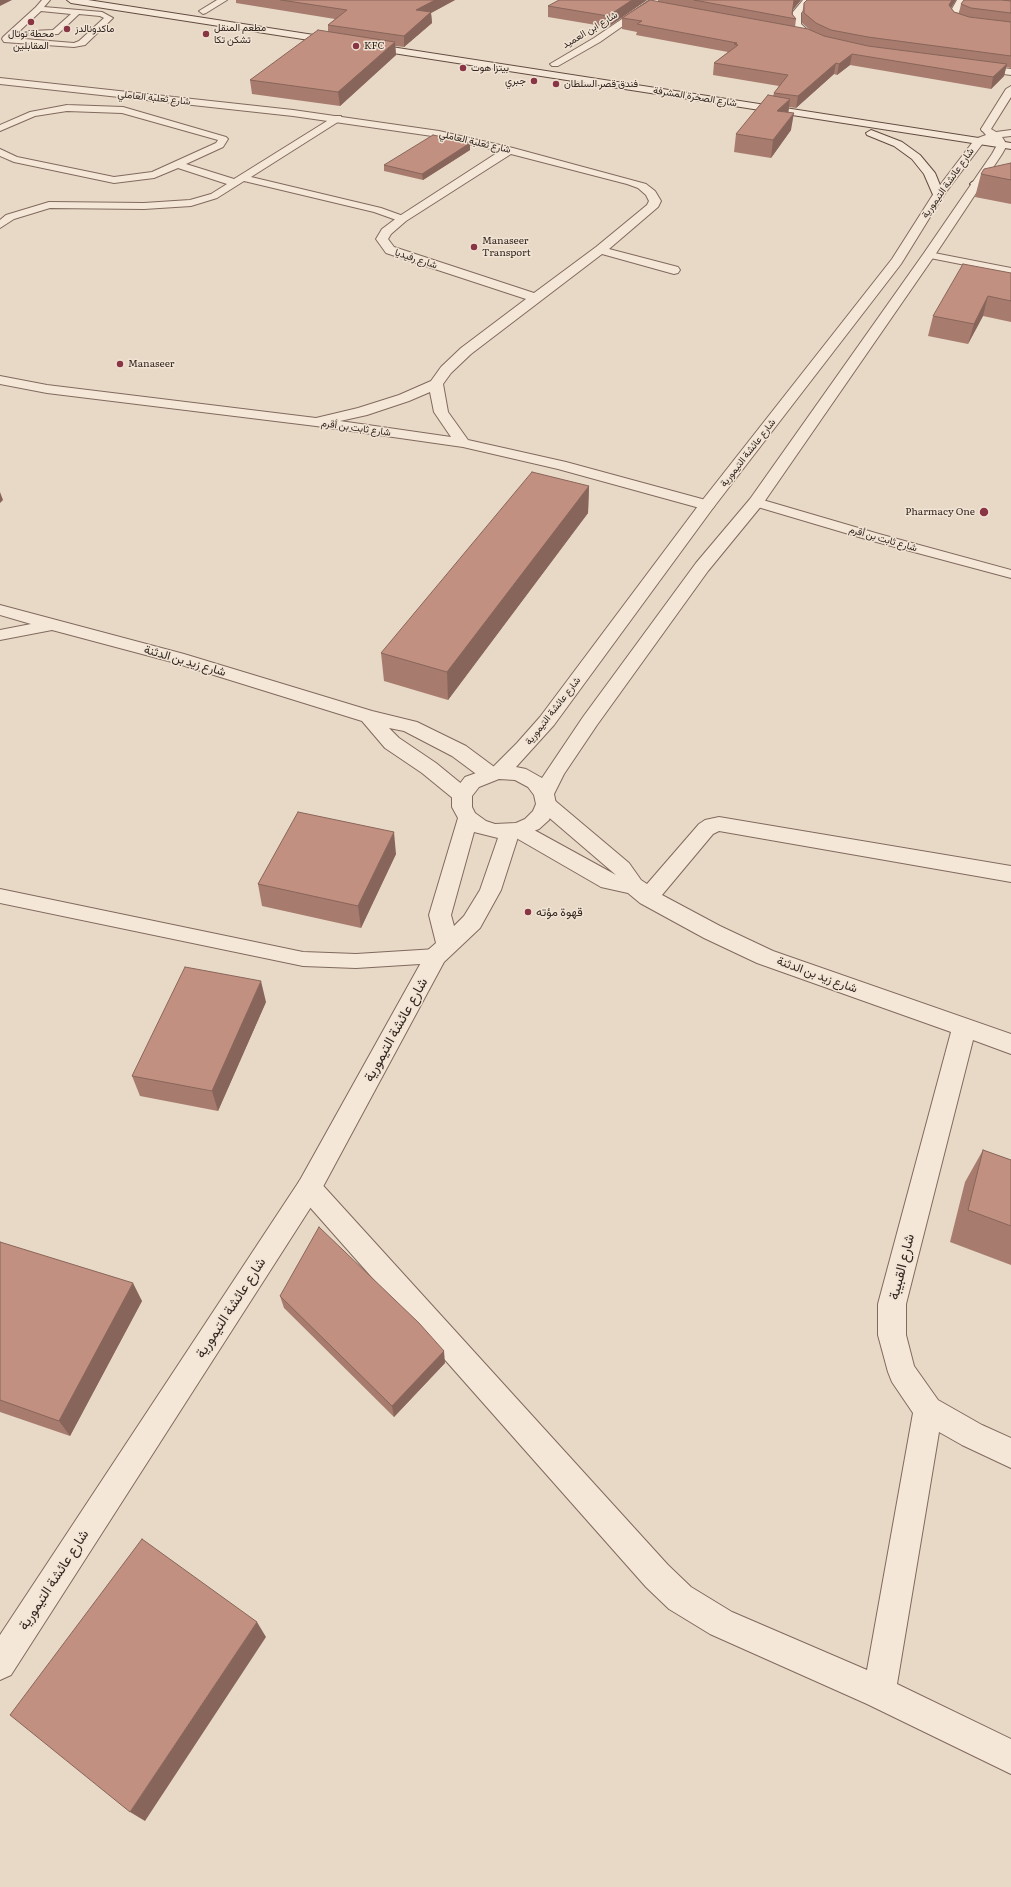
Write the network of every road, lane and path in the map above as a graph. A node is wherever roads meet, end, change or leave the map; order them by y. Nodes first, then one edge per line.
1 (46, 0) edge
2 (71, 0) edge
3 (129, 0) edge
4 (224, 0) edge
5 (808, 0) edge
6 (963, 1) edge
7 (652, 3) edge
8 (663, 9) edge
9 (39, 10) junction
10 (203, 11) junction
11 (77, 12) junction
12 (1011, 29) edge
13 (14, 31) junction
14 (795, 34) edge
15 (810, 37) junction
16 (418, 44) dead end
17 (833, 46) edge
18 (965, 66) edge
19 (571, 67) dead end
20 (1011, 72) edge
21 (0, 81) edge
22 (1011, 89) edge
23 (816, 115) junction
24 (338, 118) junction
25 (0, 128) edge
26 (997, 136) edge
27 (508, 150) junction
28 (0, 152) edge
29 (177, 164) junction
30 (1011, 172) edge
31 (239, 181) junction
32 (976, 184) junction
33 (938, 195) junction
34 (402, 219) junction
35 (0, 225) edge
36 (600, 250) junction
37 (929, 255) junction
38 (674, 270) dead end
39 (1011, 271) edge
40 (536, 298) junction
41 (0, 380) edge
42 (436, 384) junction
43 (316, 422) junction
44 (463, 443) junction
45 (756, 502) junction
46 (707, 504) junction
47 (1011, 574) edge
48 (0, 610) edge
49 (53, 625) junction
50 (0, 635) edge
51 (369, 717) junction
52 (494, 773) junction
53 (462, 795) junction
54 (545, 799) junction
55 (468, 818) junction
56 (514, 830) junction
57 (1011, 874) edge
58 (641, 891) junction
59 (0, 896) edge
60 (441, 950) junction
61 (964, 1028) junction
62 (1011, 1044) edge
63 (309, 1188) junction
64 (928, 1410) junction
65 (1011, 1453) edge
66 (0, 1664) edge
67 (879, 1692) junction
68 (1011, 1757) edge

1 - 9 lane
2 - 23 street, شارع الصخرة المشرفة
3 - 10 street
4 - 10 street
5 - 15 street
6 - 12 street
7 - 8 street
7 - 19 street, شارع ابن العميد
9 - 11 lane
9 - 13 lane
10 - 16 street
11 - 13 lane
11 - 13 lane
14 - 15 street
15 - 17 street
18 - 20 street
21 - 24 street, شارع ثعلبة العاملي
22 - 26 street
23 - 26 street, شارع الصخرة المشرفة
23 - 33 street
24 - 27 street, شارع ثعلبة العاملي
24 - 31 lane
25 - 29 lane
26 - 32 street, شارع عائشة التيمورية
26 - 33 street, شارع عائشة التيمورية
27 - 34 street, شارع رفيديا
27 - 36 street, شارع ثعلبة العاملي
28 - 29 lane
29 - 31 lane
30 - 32 street
31 - 34 lane
31 - 35 lane
32 - 37 street, شارع عائشة التيمورية
33 - 46 street, شارع عائشة التيمورية
34 - 40 street, شارع رفيديا
36 - 38 street
36 - 40 street, شارع ثعلبة العاملي
37 - 39 lane
37 - 45 street, شارع عائشة التيمورية
40 - 42 street, شارع ثعلبة العاملي
41 - 43 street, شارع ثابت بن أقرم
42 - 43 street, شارع ثعلبة العاملي
42 - 44 street
43 - 44 street, شارع ثابت بن أقرم
44 - 46 street, شارع ثابت بن أقرم
45 - 47 lane, شارع ثابت بن أقرم
45 - 54 street, شارع عائشة التيمورية
46 - 52 street, شارع عائشة التيمورية
48 - 49 street, شارع زيد بن الدثنة
49 - 50 street
49 - 51 street, شارع زيد بن الدثنة
51 - 52 street, شارع زيد بن الدثنة
51 - 53 street
52 - 53 street
52 - 54 street
53 - 55 street
54 - 56 street
54 - 58 street, شارع زيد بن الدثنة
55 - 56 street
55 - 60 street
56 - 58 street, شارع زيد بن الدثنة
56 - 60 street, شارع عائشة التيمورية
57 - 58 street
58 - 61 street, شارع زيد بن الدثنة
59 - 60 lane
60 - 63 street, شارع عائشة التيمورية
61 - 62 street, شارع زيد بن الدثنة
61 - 64 street, شارع القبيبة
63 - 66 street, شارع عائشة التيمورية
63 - 67 street
64 - 65 street, شارع القبيبة
64 - 67 street
67 - 68 street

